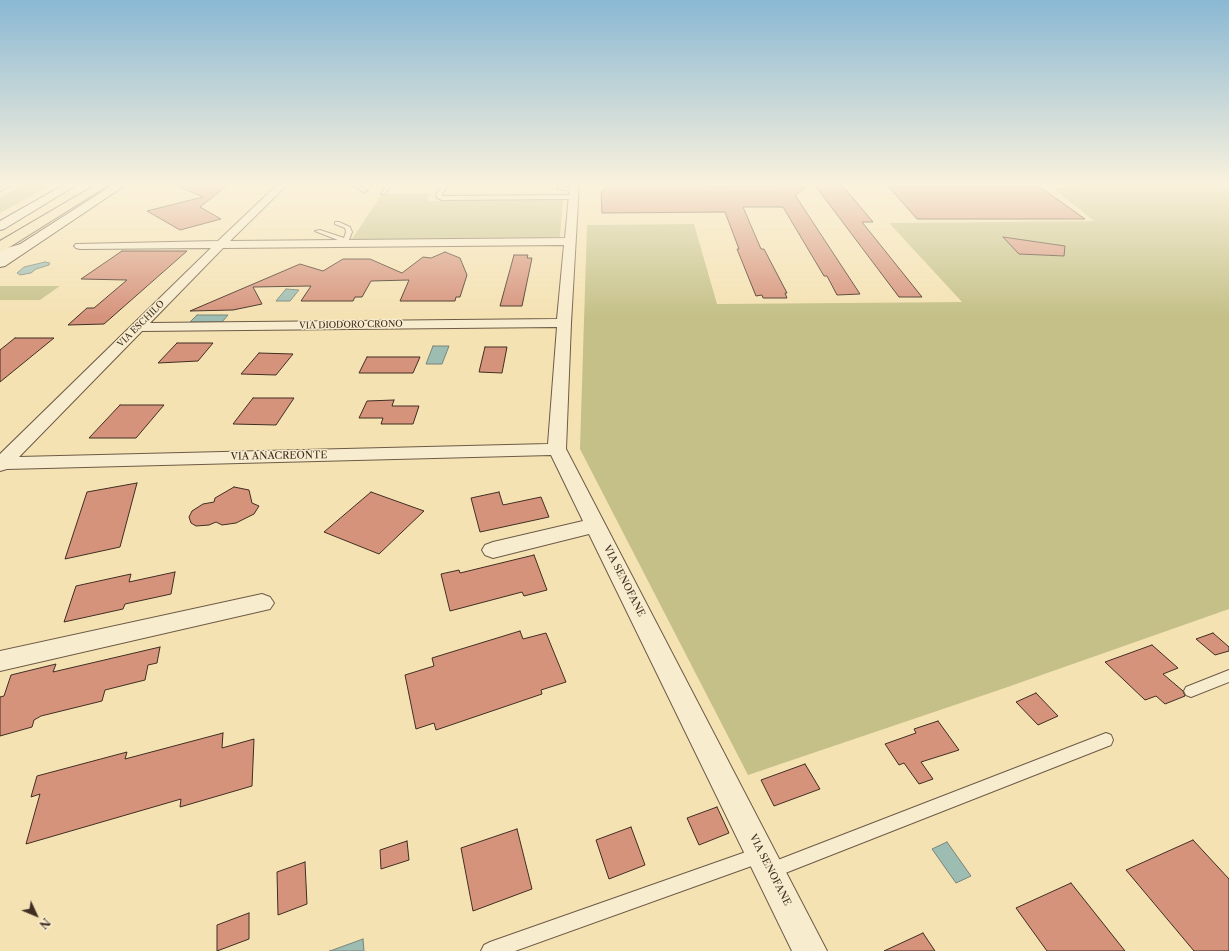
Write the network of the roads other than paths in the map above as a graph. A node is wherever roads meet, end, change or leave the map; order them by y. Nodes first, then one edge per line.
1 (14, 228) edge
2 (33, 228) edge
3 (50, 228) edge
4 (236, 228) edge
5 (348, 228) edge
6 (572, 228) edge
7 (318, 231) dead end
8 (0, 237) edge
9 (572, 241) junction
10 (345, 242) junction
11 (220, 244) junction
12 (28, 245) junction
13 (80, 246) dead end
14 (0, 247) edge
15 (0, 254) edge
16 (0, 263) edge
17 (564, 323) junction
18 (137, 327) junction
19 (557, 449) junction
20 (0, 464) edge
21 (596, 525) junction
22 (493, 550) dead end
23 (262, 603) dead end
24 (0, 661) edge
25 (1229, 676) edge
26 (1192, 691) dead end
27 (1106, 740) dead end
28 (766, 863) junction
29 (490, 951) edge
30 (810, 951) edge

1 - 8 main road
2 - 14 main road
3 - 12 street
4 - 11 street, VIA ESCHILO
5 - 10 lane
6 - 9 street
7 - 10 lane
9 - 10 street
9 - 17 street
10 - 11 street
11 - 13 street
11 - 18 street, VIA ESCHILO
12 - 15 street
12 - 16 street
17 - 18 street, VIA DIODORO CRONO
17 - 19 street
18 - 20 street, VIA ESCHILO
19 - 20 street, VIA ANACREONTE
19 - 21 street, VIA SENOFANE
21 - 22 street
21 - 28 street, VIA SENOFANE
23 - 24 street
25 - 26 lane
27 - 28 lane
28 - 29 lane
28 - 30 street, VIA SENOFANE

